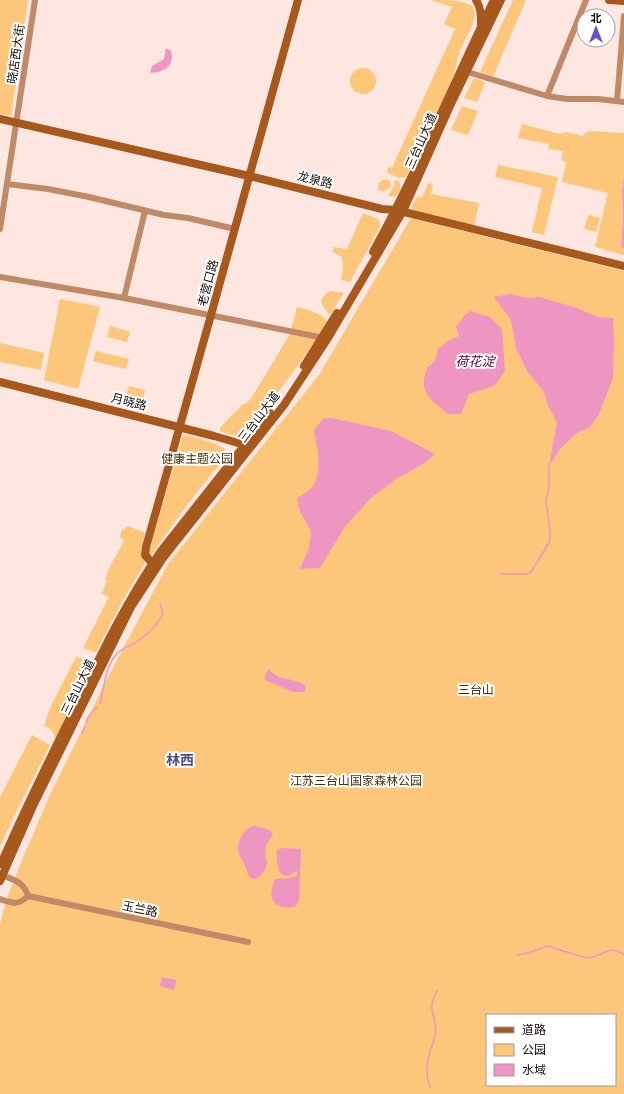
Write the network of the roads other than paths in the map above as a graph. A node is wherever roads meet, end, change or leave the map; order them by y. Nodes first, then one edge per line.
1 (35, 0) edge
2 (298, 0) edge
3 (476, 0) edge
4 (494, 0) edge
5 (501, 0) edge
6 (586, 0) edge
7 (609, 0) edge
8 (624, 1) edge
9 (624, 16) edge
10 (481, 27) junction
11 (463, 71) junction
12 (547, 96) junction
13 (616, 101) junction
14 (624, 102) edge
15 (0, 119) edge
16 (17, 122) junction
17 (249, 176) junction
18 (7, 184) junction
19 (145, 211) junction
20 (400, 211) junction
21 (0, 229) edge
22 (235, 229) junction
23 (624, 266) edge
24 (0, 277) edge
25 (124, 298) junction
26 (211, 315) junction
27 (325, 338) junction
28 (0, 382) edge
29 (179, 428) junction
30 (248, 447) junction
31 (155, 565) junction
32 (1, 874) edge
33 (28, 896) junction
34 (0, 899) edge
35 (248, 942) dead end

1 - 16 street, 晓店西大街
2 - 17 street, 老营口路
3 - 10 street
4 - 10 street, 三台山大道
5 - 11 street, 三台山大道
6 - 12 street
7 - 8 street
9 - 13 street
10 - 11 street, 三台山大道
11 - 12 street
11 - 20 street, 三台山大道
12 - 13 street
13 - 14 street
15 - 16 street, 龙泉路
16 - 17 street, 龙泉路
16 - 18 street, 晓店西大街
17 - 20 street, 龙泉路
17 - 22 street, 老营口路
18 - 19 street
18 - 21 street, 晓店西大街
19 - 22 street
19 - 25 street
20 - 23 street, 龙泉路
20 - 27 street, 三台山大道
22 - 26 street, 老营口路
24 - 25 street
25 - 26 street
26 - 27 street
26 - 29 street, 老营口路
27 - 30 street, 三台山大道
28 - 29 street, 月晓路
29 - 30 street, 月晓路
29 - 31 street, 老营口路
30 - 31 street, 三台山大道
31 - 32 street, 三台山大道
32 - 33 street
33 - 34 street
33 - 35 street, 玉兰路

